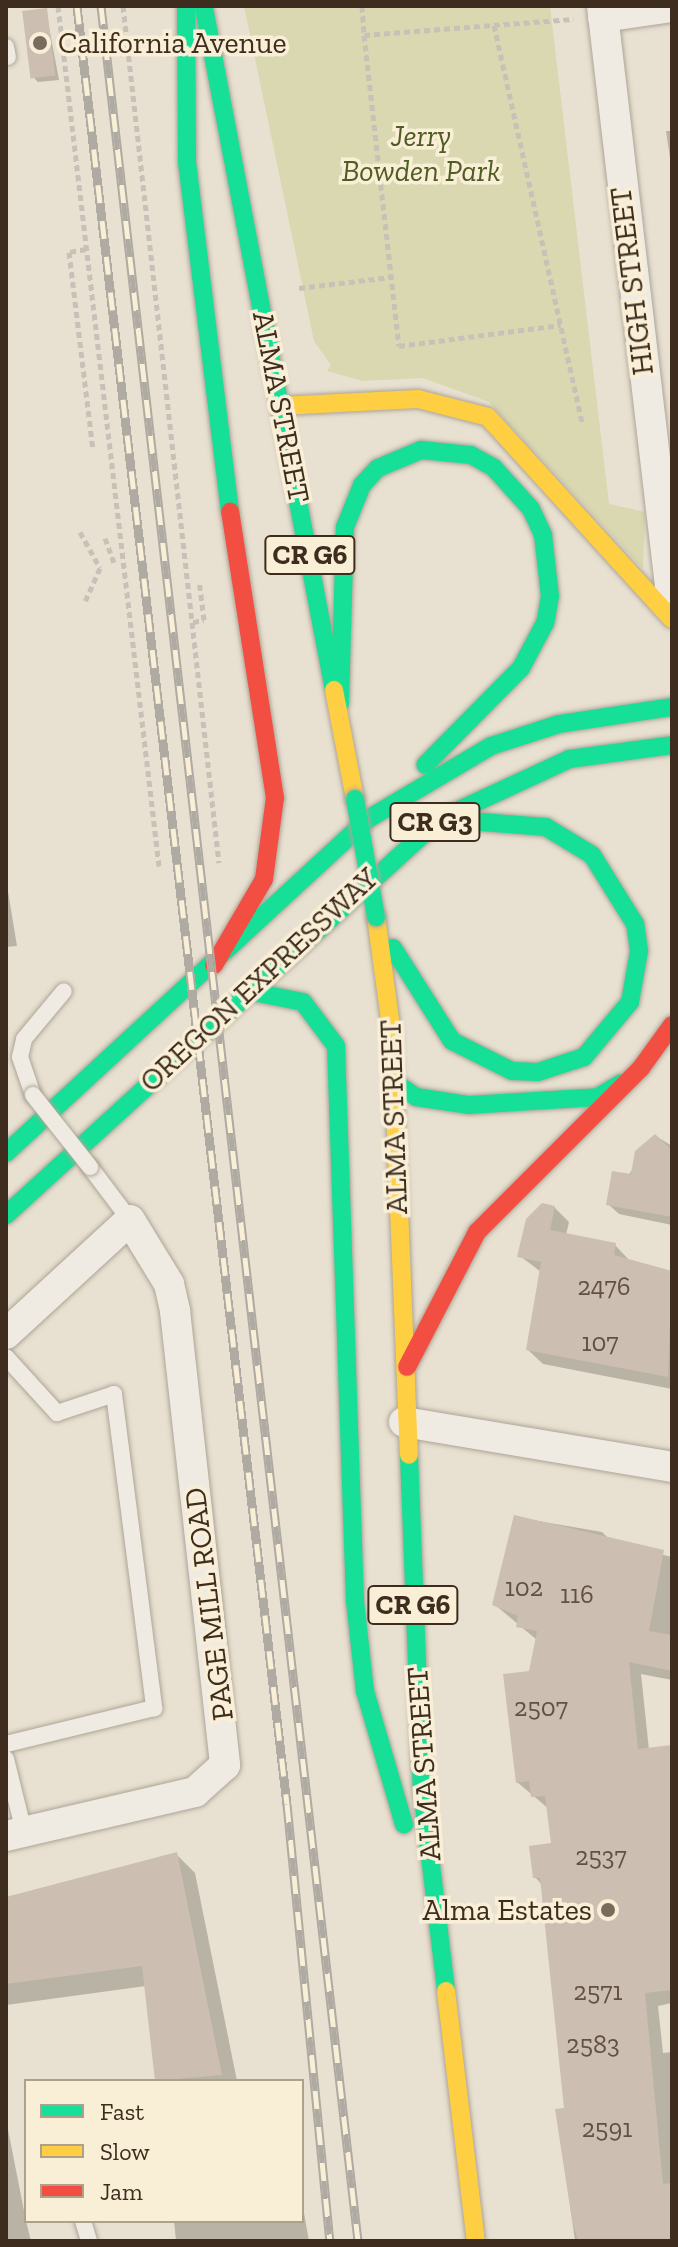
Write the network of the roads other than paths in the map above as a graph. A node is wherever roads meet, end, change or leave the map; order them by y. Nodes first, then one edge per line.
1 (186, 6) edge
2 (204, 6) edge
3 (672, 7) edge
4 (603, 11) edge
5 (280, 406) junction
6 (672, 603) edge
7 (672, 619) edge
8 (340, 703) junction
9 (672, 707) edge
10 (672, 745) edge
11 (368, 819) junction
12 (440, 819) junction
13 (376, 917) junction
14 (214, 965) junction
15 (64, 991) dead end
16 (248, 991) junction
17 (672, 1025) edge
18 (641, 1068) junction
19 (394, 1082) junction
20 (6, 1153) edge
21 (6, 1215) edge
22 (130, 1220) junction
23 (6, 1334) edge
24 (6, 1357) edge
25 (402, 1376) junction
26 (404, 1422) junction
27 (672, 1467) edge
28 (6, 1744) edge
29 (6, 1759) edge
30 (15, 1834) edge
31 (456, 2072) junction
32 (476, 2241) edge

1 - 14 main road
2 - 5 main road, ALMA STREET
3 - 4 street
4 - 6 street, HIGH STREET
5 - 7 main road
5 - 8 main road, ALMA STREET / CR G6
8 - 11 main road
8 - 13 main road, ALMA STREET / CR G6, bridge
9 - 11 main road, OREGON EXPRESSWAY / CR G3
10 - 12 main road, OREGON EXPRESSWAY / CR G3
11 - 14 main road, OREGON EXPRESSWAY / CR G3
12 - 13 main road
12 - 16 main road, OREGON EXPRESSWAY / CR G3
13 - 19 main road, ALMA STREET / CR G6
14 - 20 main road, OREGON EXPRESSWAY / CR G3
15 - 22 lane, bridge
16 - 21 main road, OREGON EXPRESSWAY / CR G3
16 - 31 main road
17 - 18 main road
18 - 19 main road
18 - 25 main road
19 - 25 main road, ALMA STREET / CR G6
22 - 23 street
22 - 30 street, PAGE MILL ROAD
24 - 28 lane
25 - 26 main road, ALMA STREET / CR G6
26 - 27 street
26 - 31 main road, ALMA STREET / CR G6
29 - 30 lane
31 - 32 main road, ALMA STREET / CR G6

